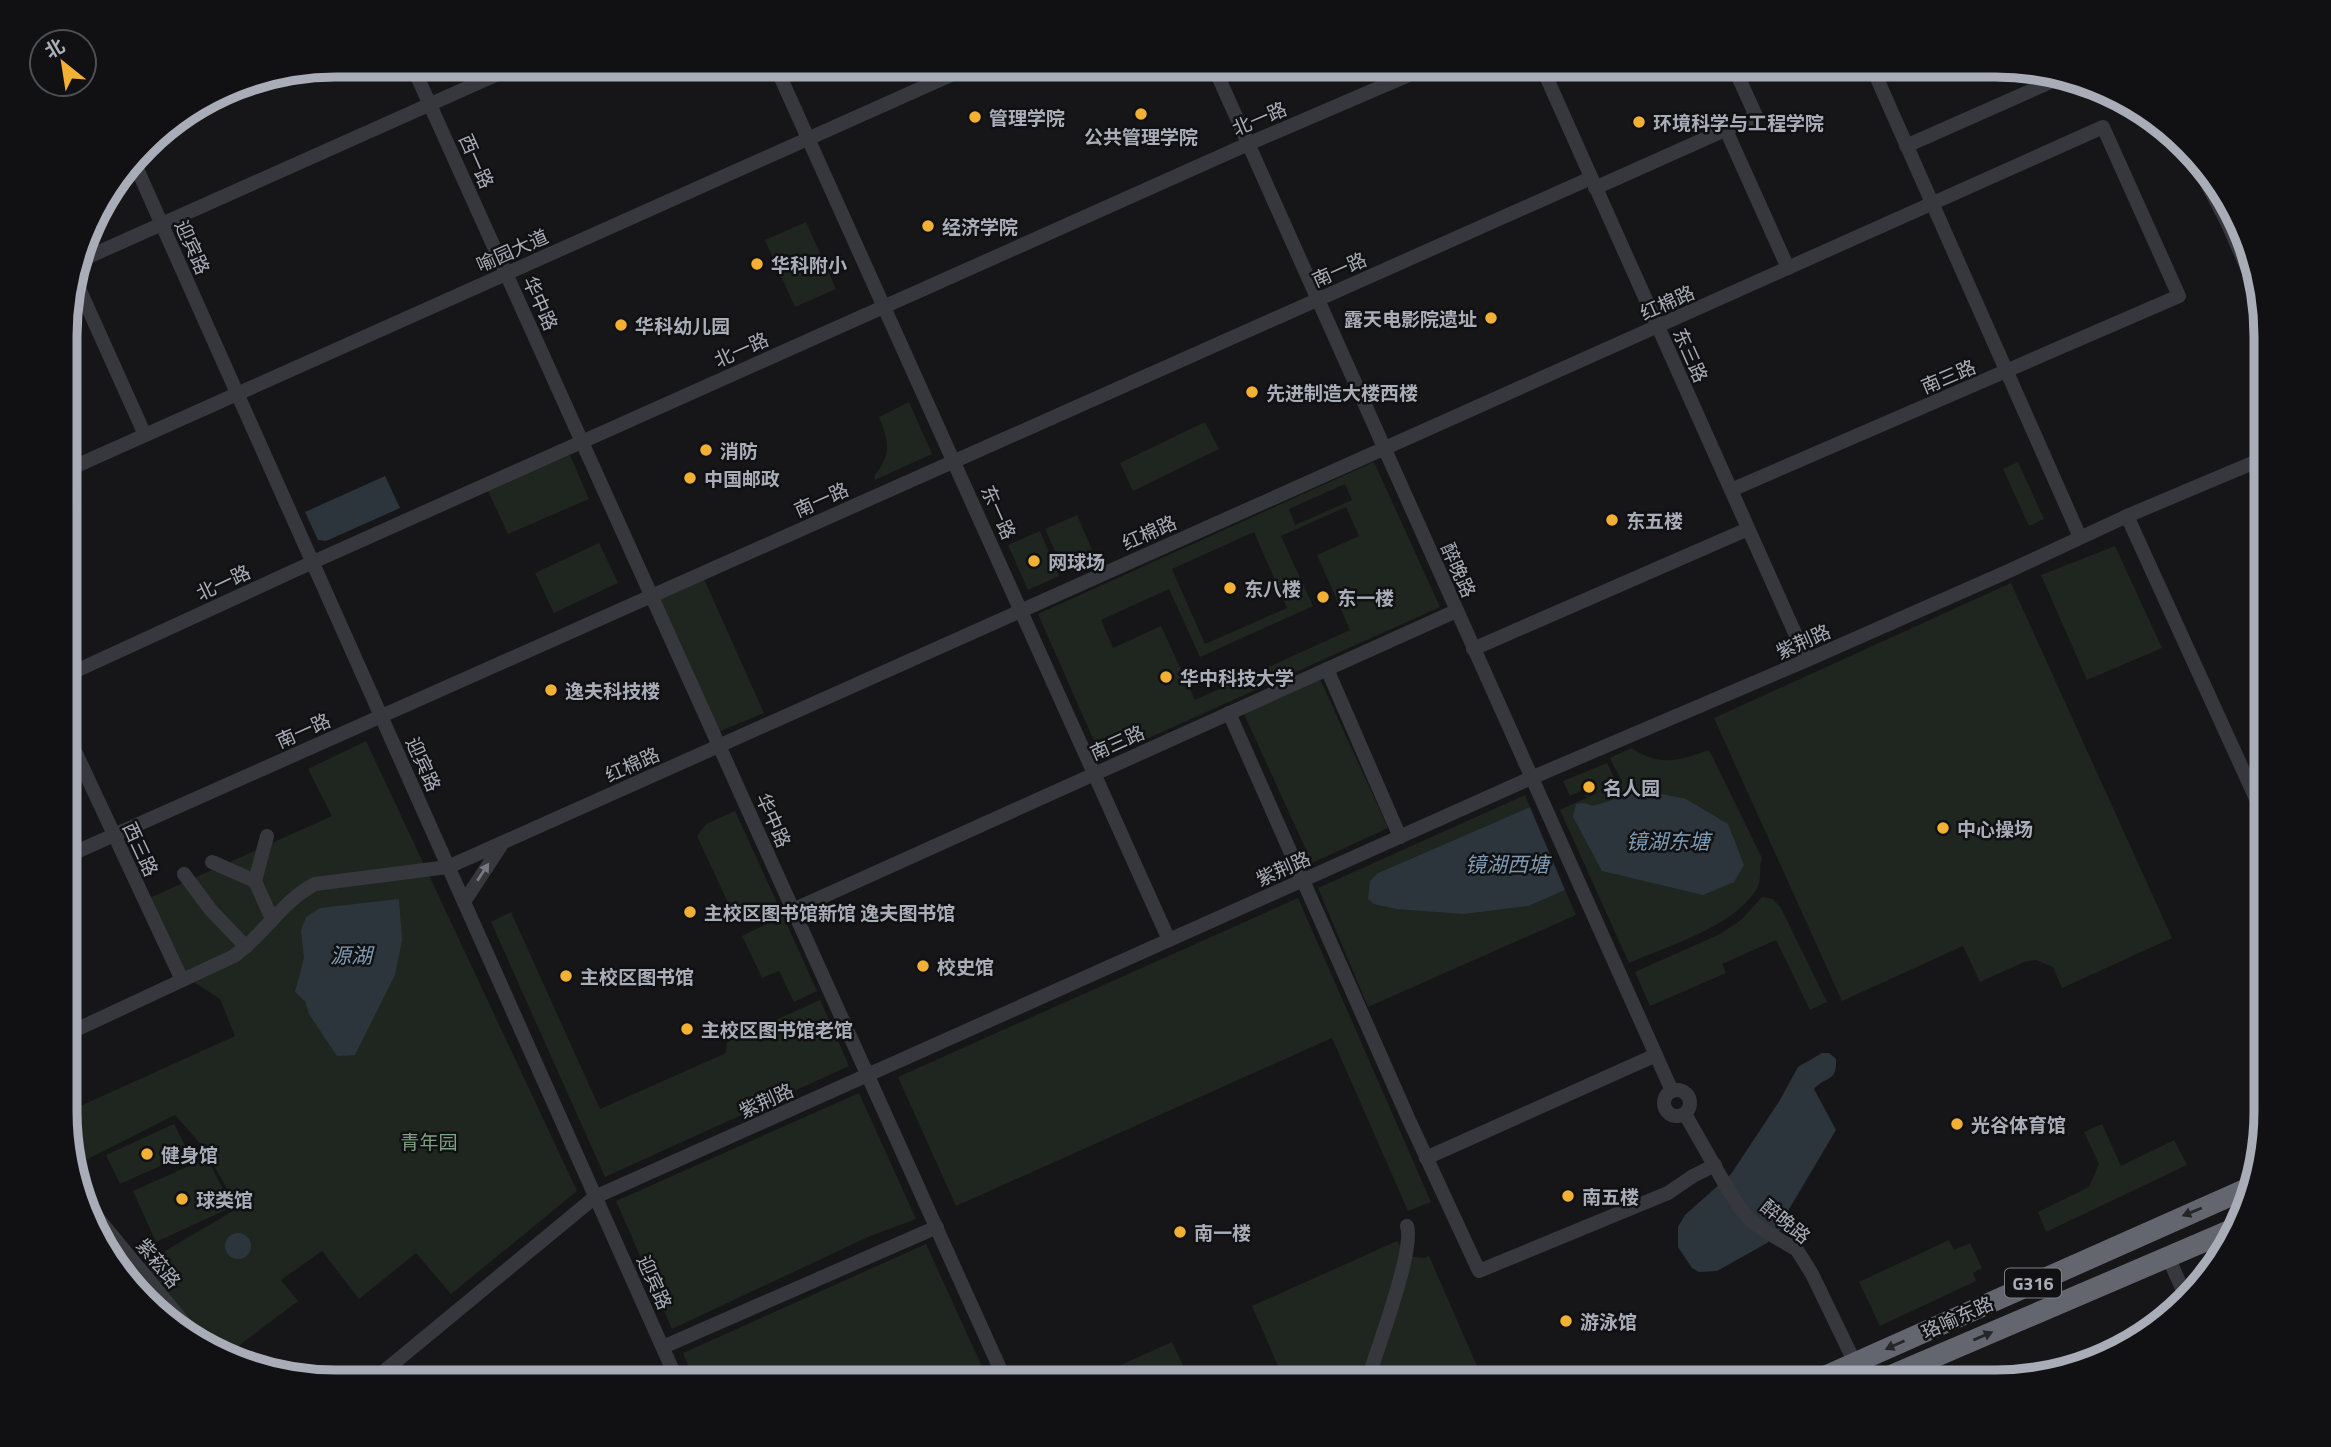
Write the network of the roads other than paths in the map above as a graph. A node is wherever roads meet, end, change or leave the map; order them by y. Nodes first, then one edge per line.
1 (418, 77) edge
2 (491, 77) edge
3 (780, 77) edge
4 (946, 77) edge
5 (1218, 77) edge
6 (1404, 77) edge
7 (1546, 77) edge
8 (1738, 77) edge
9 (1876, 77) edge
10 (2049, 83) edge
11 (430, 104) junction
12 (1726, 130) junction
13 (808, 139) junction
14 (1248, 144) junction
15 (1906, 146) junction
16 (137, 169) edge
17 (1593, 183) junction
18 (1931, 203) junction
19 (2218, 204) edge
20 (162, 224) junction
21 (2239, 249) edge
22 (90, 256) edge
23 (1788, 268) junction
24 (506, 274) junction
25 (81, 292) edge
26 (2179, 296) joint
27 (1317, 300) junction
28 (884, 306) junction
29 (1658, 327) junction
30 (2008, 372) junction
31 (237, 394) junction
32 (145, 435) junction
33 (582, 442) junction
34 (1384, 448) junction
35 (955, 461) junction
36 (2254, 462) edge
37 (77, 466) edge
38 (1731, 490) junction
39 (2127, 516) junction
40 (1748, 529) junction
41 (2080, 537) junction
42 (313, 562) junction
43 (652, 596) junction
44 (1022, 610) junction
45 (1456, 611) junction
46 (1473, 649) junction
47 (1807, 660) junction
48 (1327, 669) junction
49 (77, 670) edge
50 (1229, 713) junction
51 (381, 716) junction
52 (719, 746) junction
53 (77, 755) edge
54 (1094, 773) junction
55 (1531, 778) junction
56 (2254, 794) edge
57 (114, 835) junction
58 (267, 836) dead end
59 (1400, 837) junction
60 (503, 843) junction
61 (77, 852) edge
62 (212, 862) dead end
63 (448, 867) junction
64 (184, 874) dead end
65 (1304, 880) junction
66 (255, 881) junction
67 (464, 902) junction
68 (793, 910) junction
69 (272, 919) junction
70 (1169, 940) junction
71 (246, 947) junction
72 (182, 980) junction
73 (77, 1029) edge
74 (1656, 1055) junction
75 (868, 1075) junction
76 (1426, 1158) junction
77 (1714, 1165) junction
78 (2241, 1191) edge
79 (596, 1197) junction
80 (104, 1225) edge
81 (1407, 1226) dead end
82 (937, 1227) junction
83 (2223, 1233) edge
84 (2168, 1257) junction
85 (2183, 1289) edge
86 (180, 1318) edge
87 (663, 1347) junction
88 (1855, 1363) junction
89 (387, 1370) edge
90 (673, 1370) edge
91 (1001, 1370) edge
92 (1371, 1370) edge
93 (1839, 1370) edge
94 (1904, 1370) edge

1 - 11 street, 西一路
2 - 11 street
3 - 13 street, 东一路
4 - 13 street, 喻园大道
5 - 14 street, 醉晚路
6 - 14 street, 北一路
7 - 17 street, 东三路
8 - 12 street, 南一路
9 - 15 street
10 - 15 street
11 - 20 street
11 - 24 street, 西一路
12 - 17 street, 南一路
12 - 23 street
13 - 24 street, 喻园大道
13 - 28 street, 东一路
14 - 27 street, 醉晚路
14 - 28 street, 北一路
15 - 18 street
16 - 20 street, 迎宾路
17 - 27 street, 南一路
17 - 29 street, 东三路
18 - 23 street, 红棉路
18 - 26 street, 红棉路
18 - 30 street
19 - 21 street
20 - 22 street
20 - 31 street, 迎宾路
23 - 29 street, 红棉路
24 - 31 street, 喻园大道
24 - 33 street, 华中路
25 - 32 street
26 - 30 street, 南三路
27 - 34 street, 醉晚路
27 - 35 street, 南一路
28 - 33 street, 北一路
28 - 35 street, 东一路
29 - 34 street, 红棉路
29 - 38 street, 东三路
30 - 38 street, 南三路
30 - 41 street
31 - 32 street, 喻园大道
31 - 42 street, 迎宾路
32 - 37 street, 喻园大道
33 - 42 street, 北一路
33 - 43 street, 华中路
34 - 44 street, 红棉路
34 - 45 street, 醉晚路
35 - 43 street, 南一路
35 - 44 street, 东一路
36 - 39 street, 紫荆路
38 - 40 street, 东三路
39 - 41 street, 紫荆路
39 - 56 street
40 - 46 street
40 - 47 street, 东三路
41 - 47 street, 紫荆路
42 - 49 street, 北一路
42 - 51 street, 迎宾路
43 - 51 street, 南一路
43 - 52 street, 华中路
44 - 52 street, 红棉路
44 - 54 street, 东一路
45 - 46 street, 醉晚路
45 - 48 street, 南三路
46 - 55 street, 醉晚路
47 - 55 street, 紫荆路
48 - 50 street, 南三路
48 - 59 street
50 - 54 street, 南三路
50 - 65 street
51 - 57 street, 南一路
51 - 63 street, 迎宾路
52 - 60 street, 红棉路
52 - 68 street, 华中路
53 - 57 street, 西三路
54 - 68 street, 南三路
54 - 70 street, 东一路
55 - 59 street, 紫荆路
55 - 74 street, 醉晚路
57 - 61 street, 南一路
57 - 72 street, 西三路
58 - 66 street
59 - 65 street, 紫荆路
60 - 63 street, 红棉路
67 -> 60 street
62 - 66 street
63 - 67 street, 迎宾路
63 - 69 street, 红棉路
64 - 71 street
65 - 70 street, 紫荆路
65 - 76 street
66 - 69 street
67 - 79 street, 迎宾路
68 - 75 street, 华中路
69 - 71 street, 红棉路
70 - 75 street, 紫荆路
71 - 72 street, 红棉路
72 - 73 street, 红棉路
74 - 76 street
74 - 77 street, 醉晚路
75 - 79 street, 紫荆路
75 - 82 street, 华中路
76 - 77 street
77 - 88 street, 醉晚路
78 -> 88 highway, 珞喻东路 / G316
79 - 87 street, 迎宾路
79 - 89 street, 紫荆路
80 - 86 street, 紫菘路
81 - 92 street
82 - 87 street
82 - 91 street, 华中路
83 - 84 highway, 珞喻东路 / G316
84 - 85 street
94 -> 84 highway, 珞喻东路 / G316
87 - 90 street, 迎宾路
88 - 93 highway, 珞喻东路 / G316

